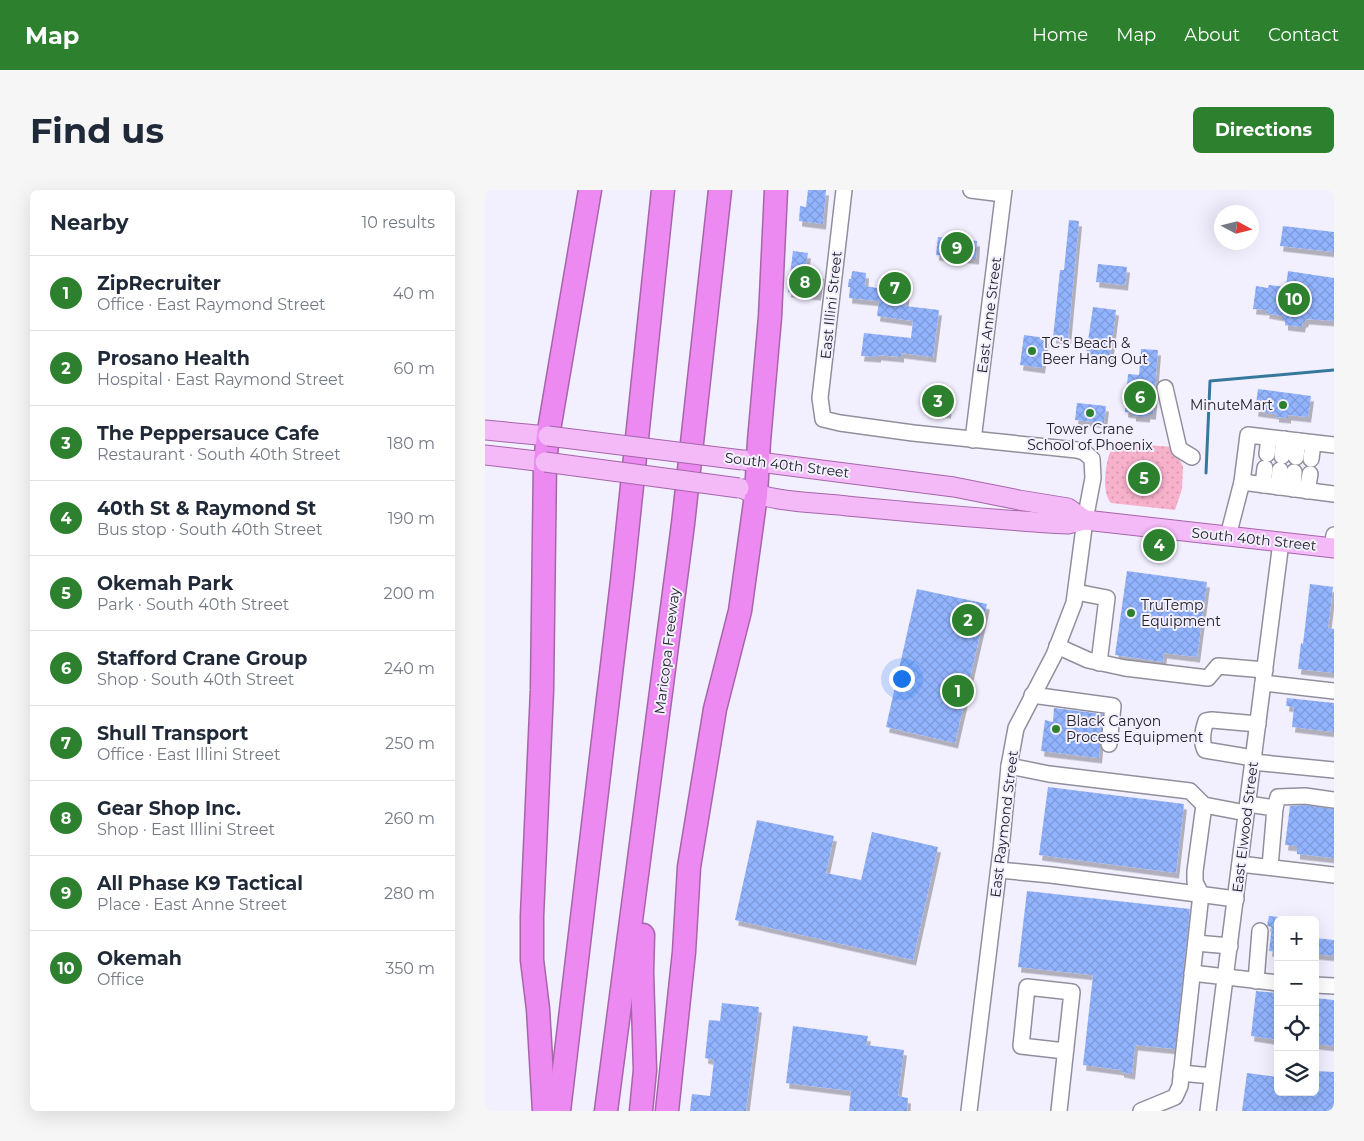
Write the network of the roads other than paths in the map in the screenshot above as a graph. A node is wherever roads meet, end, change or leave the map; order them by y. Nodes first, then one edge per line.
1 (590, 190) edge
2 (663, 190) edge
3 (720, 190) edge
4 (776, 190) edge
5 (844, 190) edge
6 (971, 190) edge
7 (1004, 192) edge
8 (1165, 388) dead end
9 (485, 430) edge
10 (548, 436) junction
11 (1284, 439) junction
12 (973, 440) junction
13 (1313, 443) junction
14 (1334, 445) edge
15 (485, 455) edge
16 (1192, 458) dead end
17 (750, 460) junction
18 (545, 462) junction
19 (1288, 464) junction
20 (1242, 482) junction
21 (1285, 488) junction
22 (748, 491) junction
23 (1334, 494) edge
24 (1085, 520) junction
25 (1228, 536) junction
26 (1281, 542) junction
27 (1334, 544) edge
28 (1076, 592) junction
29 (1057, 646) junction
30 (1099, 663) junction
31 (1264, 676) junction
32 (1334, 691) edge
33 (1032, 695) junction
34 (1257, 724) junction
35 (1109, 744) dead end
36 (1253, 760) junction
37 (1009, 766) junction
38 (1334, 770) edge
39 (1334, 800) edge
40 (1204, 805) junction
41 (1247, 808) junction
42 (1275, 808) junction
43 (646, 819) junction
44 (1240, 864) junction
45 (1270, 867) junction
46 (999, 870) junction
47 (1334, 875) edge
48 (1201, 894) junction
49 (1236, 899) junction
50 (1260, 931) dead end
51 (1196, 943) junction
52 (1230, 946) junction
53 (1192, 973) junction
54 (1226, 977) junction
55 (1256, 981) junction
56 (1274, 983) edge
57 (1319, 985) edge
58 (1334, 986) edge
59 (1065, 1050) junction
60 (1181, 1073) junction
61 (1212, 1076) junction
62 (544, 1111) edge
63 (559, 1111) edge
64 (606, 1111) edge
65 (641, 1111) edge
66 (667, 1111) edge
67 (969, 1111) edge
68 (1059, 1111) edge
69 (1141, 1111) edge
70 (1208, 1111) edge

1 - 10 highway
2 - 63 highway
3 - 43 highway, Maricopa Freeway
4 - 17 highway
5 - 12 street, East Illini Street
6 - 7 street
7 - 12 street, East Anne Street
8 - 16 street
9 - 10 main road, South 40th Street
10 - 17 main road, South 40th Street, bridge
10 - 18 highway
11 - 13 street
11 - 19 street
11 - 19 street
11 - 20 street
12 - 24 street
13 - 14 street
13 - 19 street
15 - 18 main road, South 40th Street
17 - 22 highway
17 - 24 main road, South 40th Street
18 - 22 main road, South 40th Street, bridge
18 - 62 highway
19 - 21 street
19 - 21 street
20 - 21 street
20 - 25 street
21 - 23 street
22 - 24 main road, South 40th Street
22 - 66 highway
24 - 25 main road, South 40th Street
24 - 28 street, East Raymond Street
25 - 26 main road, South 40th Street
26 - 27 main road, South 40th Street
26 - 31 street, East Elwood Street
28 - 29 street, East Raymond Street
28 - 30 street
29 - 30 street
29 - 33 street, East Raymond Street
30 - 31 street
31 - 32 street
31 - 34 street, East Elwood Street
33 - 35 street
33 - 37 street, East Raymond Street
34 - 36 street, East Elwood Street
34 - 36 street
36 - 38 street
36 - 41 street, East Elwood Street
37 - 40 street
37 - 46 street, East Raymond Street
39 - 42 street
40 - 41 street
40 - 48 street
41 - 42 street
41 - 44 street, East Elwood Street
42 - 45 street
43 - 64 highway, Maricopa Freeway
43 - 65 highway
44 - 45 street
44 - 49 street, East Elwood Street
45 - 47 street
46 - 48 street
46 - 67 street, East Raymond Street
48 - 49 street
48 - 51 street
49 - 52 street, East Elwood Street
50 - 55 street
51 - 52 street
51 - 53 street
52 - 54 street, East Elwood Street
53 - 54 street
53 - 60 street
54 - 55 street
54 - 61 street, East Elwood Street
55 - 56 street
57 - 58 street
59 - 59 street
59 - 68 street
60 - 61 street
60 - 69 street
61 - 70 street, East Elwood Street

